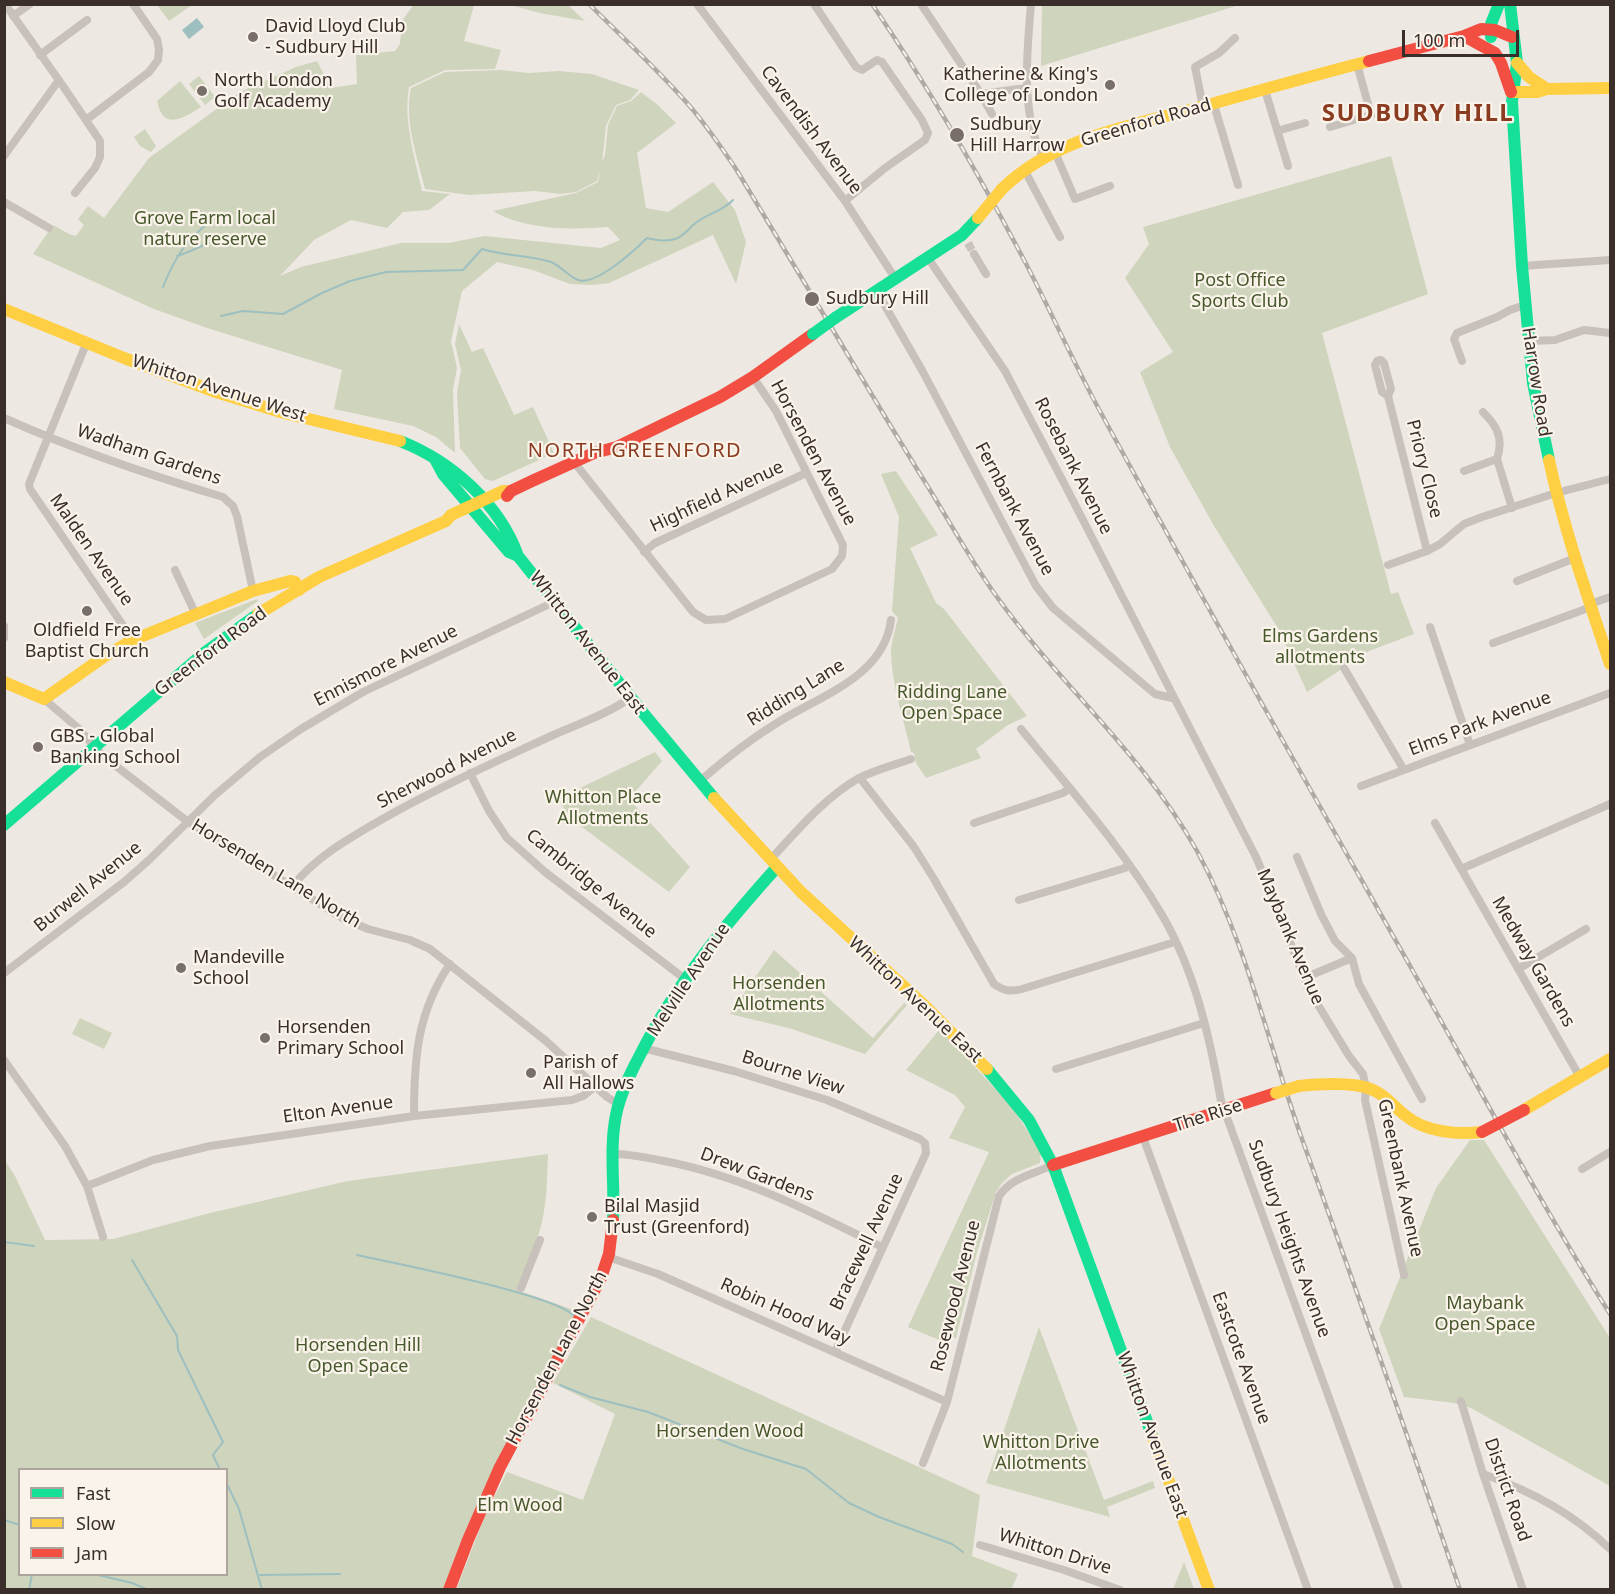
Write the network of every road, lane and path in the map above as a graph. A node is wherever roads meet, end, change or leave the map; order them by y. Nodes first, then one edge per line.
1 (5, 4) edge
2 (30, 4) edge
3 (133, 4) edge
4 (697, 4) edge
5 (814, 4) edge
6 (921, 4) edge
7 (1031, 4) edge
8 (1499, 4) edge
9 (1509, 4) edge
10 (13, 16) junction
11 (87, 20) dead end
12 (1491, 29) junction
13 (1464, 36) junction
14 (1235, 38) dead end
15 (1513, 40) junction
16 (40, 55) junction
17 (1496, 55) junction
18 (1517, 63) junction
19 (1357, 64) junction
20 (59, 80) junction
21 (1026, 88) junction
22 (1611, 88) edge
23 (1547, 89) junction
24 (1265, 90) junction
25 (1511, 92) junction
26 (981, 94) junction
27 (1208, 106) junction
28 (992, 114) dead end
29 (86, 120) junction
30 (1305, 123) dead end
31 (1330, 127) dead end
32 (1277, 131) junction
33 (4, 156) edge
34 (1049, 156) junction
35 (1288, 166) dead end
36 (1025, 171) junction
37 (1110, 186) dead end
38 (1238, 186) dead end
39 (75, 194) dead end
40 (845, 201) junction
41 (4, 202) edge
42 (49, 228) dead end
43 (1060, 237) dead end
44 (974, 254) tunnel mouth
45 (928, 258) junction
46 (1611, 260) edge
47 (1522, 266) junction
48 (986, 274) dead end
49 (895, 278) junction
50 (876, 290) junction
51 (1525, 305) junction
52 (4, 309) edge
53 (1611, 333) edge
54 (1529, 341) junction
55 (86, 344) junction
56 (1461, 361) dead end
57 (753, 377) junction
58 (1388, 396) dead end
59 (1482, 412) dead end
60 (4, 418) edge
61 (48, 438) junction
62 (1497, 459) junction
63 (435, 461) junction
64 (574, 462) junction
65 (1464, 471) dead end
66 (806, 473) junction
67 (1611, 478) edge
68 (1556, 493) junction
69 (485, 503) junction
70 (1512, 508) junction
71 (472, 509) junction
72 (1427, 551) junction
73 (644, 552) junction
74 (518, 556) junction
75 (1575, 558) junction
76 (1388, 566) dead end
77 (175, 570) dead end
78 (1517, 581) dead end
79 (299, 590) junction
80 (253, 591) junction
81 (1611, 597) edge
82 (554, 602) junction
83 (1591, 605) junction
84 (196, 615) junction
85 (891, 620) dead end
86 (4, 626) edge
87 (1430, 627) dead end
88 (4, 638) edge
89 (133, 640) junction
90 (1493, 643) dead end
91 (1611, 664) edge
92 (1344, 668) dead end
93 (4, 682) edge
94 (1611, 693) edge
95 (629, 698) junction
96 (1172, 698) junction
97 (44, 699) junction
98 (1021, 729) dead end
99 (1470, 744) junction
100 (95, 746) junction
101 (911, 759) dead end
102 (1404, 770) junction
103 (470, 773) junction
104 (860, 778) junction
105 (700, 782) junction
106 (1361, 786) dead end
107 (1070, 788) junction
108 (1611, 804) edge
109 (187, 821) junction
110 (974, 823) dead end
111 (1435, 823) dead end
112 (4, 825) edge
113 (1297, 857) dead end
114 (773, 863) junction
115 (1128, 864) junction
116 (1461, 869) junction
117 (292, 887) junction
118 (1019, 900) dead end
119 (1586, 929) dead end
120 (1175, 942) junction
121 (1352, 958) junction
122 (450, 964) junction
123 (1518, 969) junction
124 (4, 973) edge
125 (1304, 978) junction
126 (686, 979) junction
127 (1204, 1023) junction
128 (643, 1048) junction
129 (1611, 1059) edge
130 (4, 1060) edge
131 (1056, 1069) dead end
132 (1577, 1072) dead end
133 (596, 1086) junction
134 (1366, 1088) junction
135 (1422, 1099) dead end
136 (618, 1104) junction
137 (1224, 1111) junction
138 (414, 1116) junction
139 (1143, 1137) junction
140 (926, 1146) joint
141 (1611, 1152) edge
142 (614, 1154) junction
143 (1053, 1165) junction
144 (1582, 1169) dead end
145 (87, 1186) junction
146 (103, 1237) dead end
147 (540, 1240) dead end
148 (882, 1248) junction
149 (608, 1257) junction
150 (1404, 1275) dead end
151 (521, 1288) dead end
152 (835, 1352) junction
153 (1461, 1401) dead end
154 (947, 1402) junction
155 (923, 1463) dead end
156 (1483, 1474) junction
157 (980, 1545) dead end
158 (1611, 1549) edge
159 (1103, 1586) edge
160 (449, 1590) edge
161 (1120, 1590) edge
162 (1209, 1590) edge
163 (1308, 1590) edge
164 (1400, 1590) edge
165 (1524, 1590) edge

1 - 10 street
2 - 10 street
3 - 29 street
4 - 40 street, Cavendish Avenue
5 - 40 street
6 - 26 street
7 - 21 street
8 - 12 main road
9 - 15 main road
10 - 16 street
11 - 16 street
12 - 13 main road, Greenford Road
12 - 15 main road
12 - 17 main road, Harrow Road
13 - 17 main road
13 - 19 main road, Greenford Road
14 - 27 street
15 - 17 main road
15 - 18 main road
16 - 20 street
17 - 25 main road, Harrow Road
18 - 23 main road
18 - 25 main road, Harrow Road
19 - 24 main road, Greenford Road
19 - 31 street
20 - 29 street
20 - 33 street
21 - 26 street
21 - 34 street
22 - 23 main road
23 - 25 main road
24 - 27 main road, Greenford Road
24 - 32 street
25 - 47 main road, Harrow Road
26 - 28 street
27 - 34 main road, Greenford Road
27 - 38 street
29 - 39 street
30 - 32 street
32 - 35 street
34 - 36 main road, Greenford Road
34 - 37 street
36 - 43 street
36 - 45 main road, Greenford Road, bridge
40 - 49 street, Cavendish Avenue
41 - 42 street
44 - 48 street
45 - 49 main road, Greenford Road
45 - 96 street, Rosebank Avenue
46 - 47 street
47 - 51 main road, Harrow Road
49 - 50 main road, Greenford Road
50 - 57 main road, Greenford Road, bridge
50 - 96 street, Fernbank Avenue
51 - 54 main road, Harrow Road
51 - 56 street
52 - 55 main road, Whitton Avenue West
53 - 54 street
54 - 68 main road, Harrow Road
55 - 61 street, Malden Avenue
55 - 63 main road, Whitton Avenue West
57 - 64 main road, Greenford Road
57 - 66 street, Horsenden Avenue
58 - 72 street, Priory Close
59 - 62 street
60 - 61 street, Wadham Gardens
61 - 80 street, Wadham Gardens
61 - 89 street, Malden Avenue
62 - 65 street
62 - 70 street
63 - 69 main road, Whitton Avenue West
63 - 71 main road, Whitton Avenue West
64 - 69 main road, Greenford Road
64 - 73 street
66 - 73 street, Highfield Avenue
66 - 73 street, Horsenden Avenue
67 - 68 street
68 - 70 street
68 - 75 main road, Harrow Road
69 - 71 main road, Greenford Road
69 - 74 main road, Whitton Avenue East
70 - 72 street
71 - 74 main road, Whitton Avenue East
71 - 79 main road, Greenford Road
72 - 76 street
74 - 82 main road, Whitton Avenue East
75 - 78 street
75 - 83 main road, Harrow Road
77 - 84 street
79 - 80 main road
79 - 100 main road, Greenford Road
80 - 84 main road
81 - 83 street
82 - 95 main road, Whitton Avenue East
82 - 109 street, Ennismore Avenue
83 - 90 street
83 - 91 main road, Harrow Road
84 - 89 main road
85 - 105 street, Ridding Lane
86 - 88 street
87 - 99 street
89 - 97 main road
92 - 102 street
93 - 97 main road
94 - 99 street, Elms Park Avenue
95 - 103 street, Sherwood Avenue
95 - 105 main road, Whitton Avenue East
96 - 125 street, Maybank Avenue
97 - 100 street, Horsenden Lane North
98 - 107 street, Sudbury Heights Avenue
99 - 102 street, Elms Park Avenue
100 - 109 street, Horsenden Lane North
100 - 112 main road, Greenford Road
101 - 104 street
102 - 106 street, Elms Park Avenue
103 - 117 street, Sherwood Avenue
103 - 126 street, Cambridge Avenue
104 - 114 street
104 - 120 street
105 - 114 main road, Whitton Avenue East
107 - 110 street
107 - 115 street, Sudbury Heights Avenue
108 - 116 street
109 - 117 street, Horsenden Lane North
109 - 124 street, Burwell Avenue
111 - 116 street, Medway Gardens
113 - 121 street
114 - 126 main road, Melville Avenue
114 - 143 main road, Whitton Avenue East
115 - 118 street
115 - 120 street, Sudbury Heights Avenue
116 - 123 street, Medway Gardens
117 - 122 street, Horsenden Lane North
119 - 123 street
120 - 127 street, Sudbury Heights Avenue
121 - 125 street
121 - 135 street
122 - 133 street, Horsenden Lane North
122 - 138 street
123 - 132 street, Medway Gardens
125 - 134 street, Maybank Avenue
126 - 128 main road, Melville Avenue
127 - 131 street
127 - 137 street, Sudbury Heights Avenue
128 - 136 main road, Melville Avenue
128 - 140 street, Bourne View
129 - 134 main road, bridge
130 - 145 street
133 - 136 street, Horsenden Lane North
133 - 138 street, Elton Avenue
134 - 137 main road, The Rise, bridge
134 - 150 street, Greenbank Avenue
136 - 142 main road, Horsenden Lane North
137 - 139 main road, The Rise
137 - 164 street, Sudbury Heights Avenue
138 - 145 street, Elton Avenue
139 - 143 main road, The Rise
139 - 163 street, Eastcote Avenue
140 - 148 street, Bracewell Avenue
141 - 144 street
142 - 148 street, Drew Gardens
142 - 149 main road, Horsenden Lane North
143 - 154 street, Rosewood Avenue
143 - 162 main road, Whitton Avenue East
145 - 146 street
147 - 151 street
148 - 152 street, Bracewell Avenue
149 - 152 street, Robin Hood Way
149 - 160 main road, Horsenden Lane North
152 - 154 street, Robin Hood Way
153 - 156 street, District Road
154 - 155 street, Rosewood Avenue
156 - 158 street
156 - 165 street, District Road
157 - 159 street, Whitton Drive
159 - 161 street, Whitton Drive

